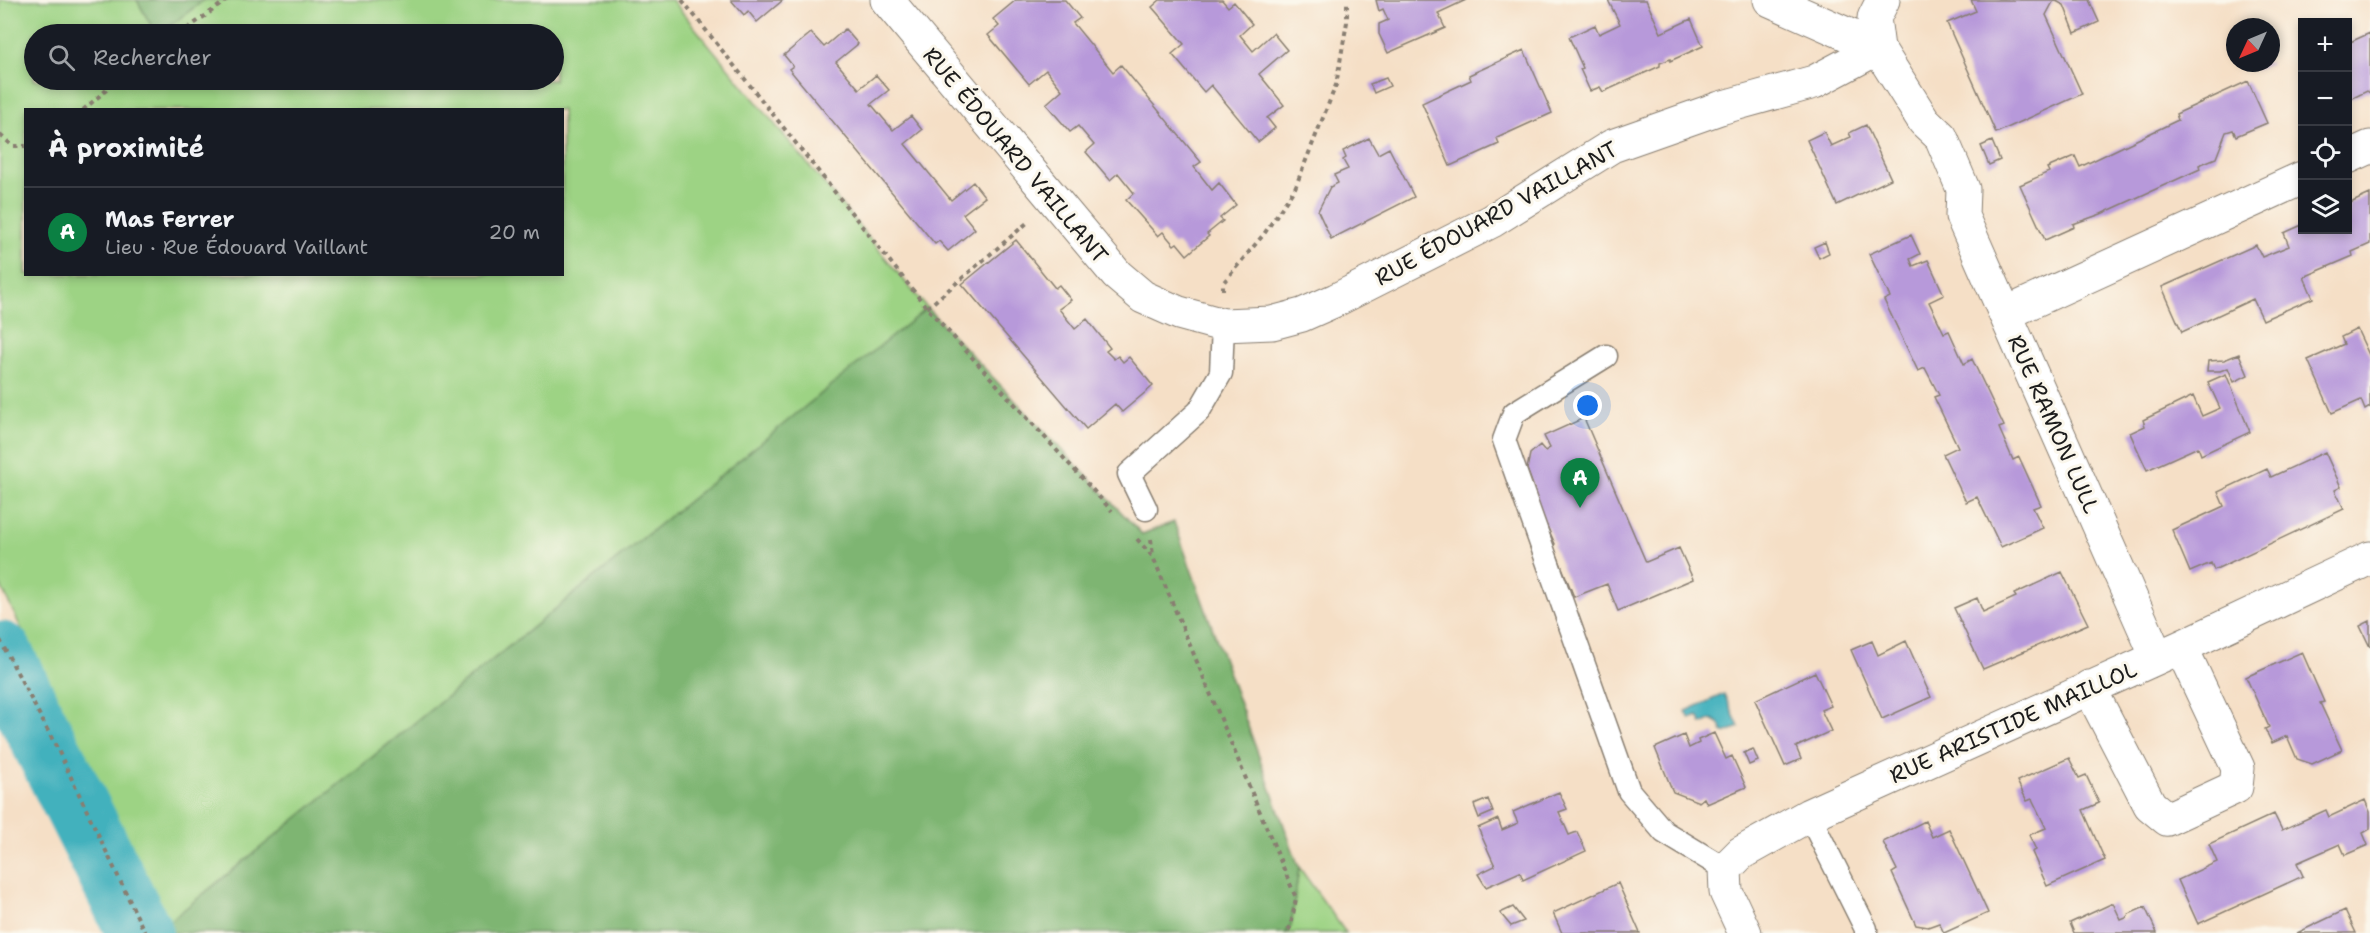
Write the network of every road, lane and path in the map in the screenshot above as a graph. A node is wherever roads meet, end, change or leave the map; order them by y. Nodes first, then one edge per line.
1 (227, 0) edge
2 (682, 0) edge
3 (887, 0) edge
4 (1347, 0) edge
5 (1770, 0) edge
6 (1884, 0) edge
7 (194, 24) edge
8 (1878, 48) junction
9 (106, 90) edge
10 (85, 108) edge
11 (0, 135) edge
12 (24, 146) edge
13 (2370, 147) edge
14 (2352, 155) edge
15 (2298, 180) edge
16 (1054, 201) junction
17 (927, 308) junction
18 (2005, 314) junction
19 (1223, 325) junction
20 (1606, 356) dead end
21 (1146, 509) dead end
22 (1114, 514) dead end
23 (1130, 531) dead end
24 (2370, 558) edge
25 (0, 640) edge
26 (2169, 652) junction
27 (2089, 687) junction
28 (1809, 815) junction
29 (1725, 869) junction
30 (145, 933) edge
31 (1286, 933) edge
32 (1745, 933) edge
33 (1866, 933) edge

1 - 7 path
2 - 17 path
3 - 16 street, RUE ÉDOUARD VAILLANT
4 - 19 path
5 - 8 street
6 - 8 street
8 - 18 street, RUE RAMON LULL
8 - 19 street, RUE ÉDOUARD VAILLANT
9 - 10 path
11 - 12 path
13 - 14 street
15 - 18 street
16 - 17 path
16 - 19 street, RUE ÉDOUARD VAILLANT
17 - 22 path
18 - 26 street, RUE RAMON LULL
19 - 21 lane
20 - 29 lane
23 - 31 path
24 - 26 street, RUE ARISTIDE MAILLOL
25 - 30 path
26 - 27 street, RUE ARISTIDE MAILLOL
26 - 27 street, RUE RAMON LULL
27 - 28 street, RUE ARISTIDE MAILLOL
28 - 29 street, RUE ARISTIDE MAILLOL
28 - 33 lane
29 - 32 street

